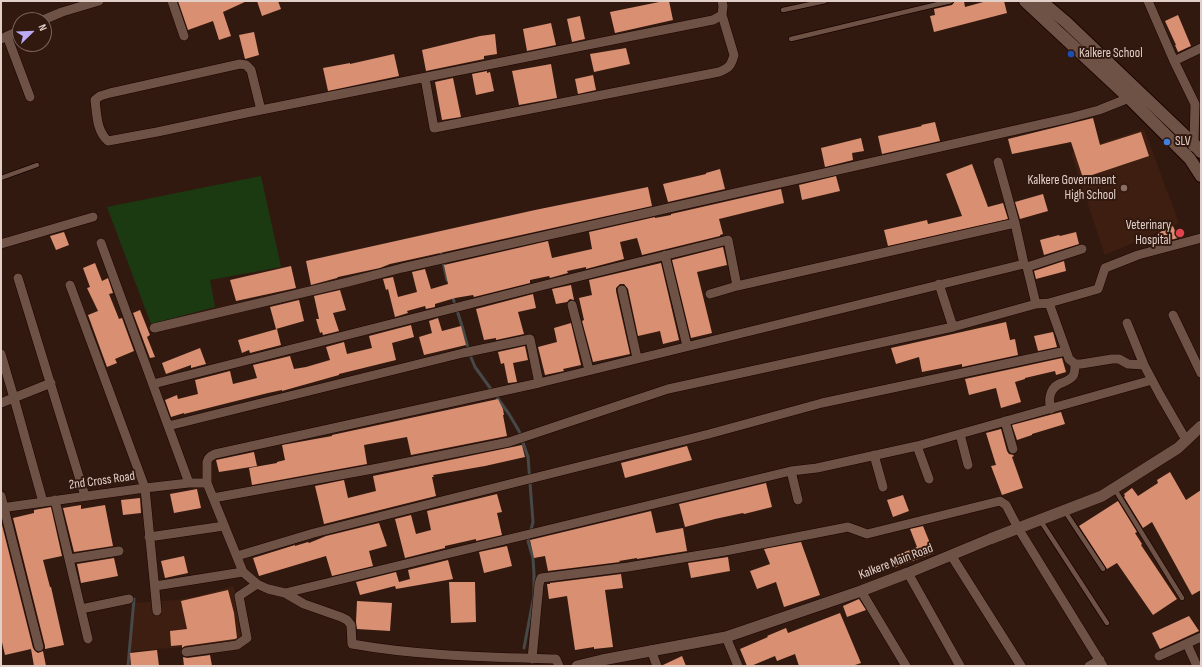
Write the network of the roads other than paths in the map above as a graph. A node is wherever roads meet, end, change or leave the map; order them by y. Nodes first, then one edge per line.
1 (99, 1) edge
2 (172, 1) edge
3 (722, 1) edge
4 (826, 1) edge
5 (951, 1) edge
6 (1025, 1) edge
7 (1041, 1) edge
8 (1148, 1) edge
9 (783, 10) dead end
10 (722, 15) junction
11 (52, 16) edge
12 (184, 36) dead end
13 (4, 37) edge
14 (790, 39) dead end
15 (1201, 48) edge
16 (1174, 62) junction
17 (425, 78) junction
18 (30, 97) dead end
19 (1129, 98) junction
20 (261, 110) junction
21 (1198, 124) edge
22 (1198, 148) edge
23 (1190, 159) junction
24 (998, 162) dead end
25 (37, 165) dead end
26 (1201, 176) edge
27 (1, 178) edge
28 (93, 217) dead end
29 (1015, 223) junction
30 (1201, 238) edge
31 (101, 243) dead end
32 (1, 244) edge
33 (1082, 249) dead end
34 (665, 256) junction
35 (1025, 265) junction
36 (18, 278) dead end
37 (939, 284) junction
38 (70, 285) dead end
39 (737, 286) junction
40 (622, 290) dead end
41 (710, 294) dead end
42 (1049, 303) junction
43 (1036, 304) junction
44 (572, 305) dead end
45 (1173, 315) dead end
46 (1127, 323) dead end
47 (953, 327) junction
48 (154, 328) dead end
49 (687, 346) junction
50 (1066, 351) junction
51 (1, 354) edge
52 (637, 358) junction
53 (1075, 364) junction
54 (1144, 365) junction
55 (589, 370) junction
56 (1201, 373) edge
57 (1152, 380) junction
58 (539, 382) junction
59 (51, 383) junction
60 (153, 384) junction
61 (14, 398) junction
62 (1, 403) edge
63 (1051, 409) junction
64 (1005, 422) junction
65 (168, 426) junction
66 (1201, 426) edge
67 (960, 434) junction
68 (1186, 440) junction
69 (917, 446) junction
70 (1013, 449) dead end
71 (874, 454) junction
72 (968, 465) dead end
73 (792, 471) junction
74 (929, 479) dead end
75 (189, 483) junction
76 (207, 483) junction
77 (883, 487) dead end
78 (145, 488) junction
79 (1114, 488) junction
80 (1, 496) edge
81 (85, 496) junction
82 (213, 498) junction
83 (55, 500) junction
84 (798, 500) dead end
85 (43, 502) junction
86 (3, 508) edge
87 (1064, 510) junction
88 (1040, 520) junction
89 (224, 526) junction
90 (1018, 528) junction
91 (149, 537) junction
92 (119, 551) dead end
93 (951, 555) junction
94 (237, 556) junction
95 (69, 559) junction
96 (1103, 569) dead end
97 (243, 572) junction
98 (908, 573) junction
99 (257, 584) junction
100 (155, 586) junction
101 (861, 591) junction
102 (285, 593) junction
103 (1182, 598) dead end
104 (129, 599) dead end
105 (81, 609) junction
106 (157, 611) dead end
107 (1107, 623) dead end
108 (726, 636) junction
109 (1201, 637) edge
110 (88, 639) dead end
111 (1187, 644) junction
112 (39, 647) dead end
113 (651, 650) junction
114 (186, 652) dead end
115 (1159, 656) dead end
116 (532, 659) junction
117 (1102, 663) edge
118 (559, 666) edge
119 (577, 666) edge
120 (657, 666) edge
121 (738, 666) edge
122 (906, 666) edge
123 (960, 666) edge
124 (1021, 666) edge
125 (1090, 666) edge
126 (1196, 666) edge

1 - 11 street
2 - 12 street
3 - 10 street
4 - 9 lane
5 - 14 lane
6 - 19 main road
7 - 22 main road
8 - 16 street
10 - 17 street
10 - 17 street
13 - 18 street
15 - 16 street
16 - 21 street
17 - 20 street
19 - 23 main road
19 - 48 street
20 - 20 street
21 - 22 street
22 - 23 street
23 - 26 main road
24 - 29 street
25 - 27 lane
28 - 32 street
29 - 35 street
29 - 39 street
30 - 42 street
31 - 60 street
33 - 35 street
34 - 39 street
34 - 49 street
34 - 60 street
35 - 37 street
35 - 43 street
36 - 59 street
37 - 47 street
37 - 49 street
38 - 78 street
39 - 41 street
40 - 52 street
42 - 43 street
42 - 50 street
43 - 47 street
44 - 55 street
45 - 56 street
46 - 54 street
47 - 82 street
49 - 52 street
50 - 53 street
50 - 94 street
51 - 61 street
52 - 55 street
53 - 54 street
53 - 63 street
54 - 57 street
55 - 58 street
57 - 63 street
57 - 68 street
58 - 65 street
58 - 76 street
59 - 61 street
59 - 81 street
60 - 65 street
61 - 62 street
61 - 85 street
63 - 64 street
64 - 67 street
64 - 70 street
65 - 75 street
66 - 68 street, Kalkere Main Road
67 - 69 street
67 - 72 street
68 - 79 street, Kalkere Main Road
69 - 71 street
69 - 74 street
71 - 73 street
71 - 77 street
73 - 84 street
73 - 102 street
75 - 76 street, 2nd Cross Road
75 - 78 street, 2nd Cross Road
76 - 82 street
78 - 81 street, 2nd Cross Road
78 - 91 street
79 - 87 street, Kalkere Main Road
79 - 103 lane
80 - 86 street
81 - 83 street, 2nd Cross Road
82 - 89 street
83 - 85 street, 2nd Cross Road
83 - 95 street
85 - 86 street, 2nd Cross Road
86 - 112 street
87 - 88 street, Kalkere Main Road
87 - 96 lane
88 - 90 street, Kalkere Main Road
88 - 107 lane
89 - 91 street
89 - 94 street
90 - 93 street, Kalkere Main Road
90 - 116 street
90 - 117 street
91 - 100 street
92 - 95 street
93 - 98 street, Kalkere Main Road
93 - 124 street
94 - 97 street
95 - 105 street
97 - 99 street
97 - 100 street
98 - 101 street, Kalkere Main Road
98 - 123 street
99 - 102 street
99 - 114 street
100 - 106 street
101 - 108 street, Kalkere Main Road
101 - 122 street
102 - 116 street
104 - 105 street
105 - 110 street
108 - 113 street, Kalkere Main Road
108 - 121 street
109 - 111 street
111 - 115 street
111 - 126 street
113 - 119 street, Kalkere Main Road
113 - 120 street
116 - 118 street
117 - 125 street

